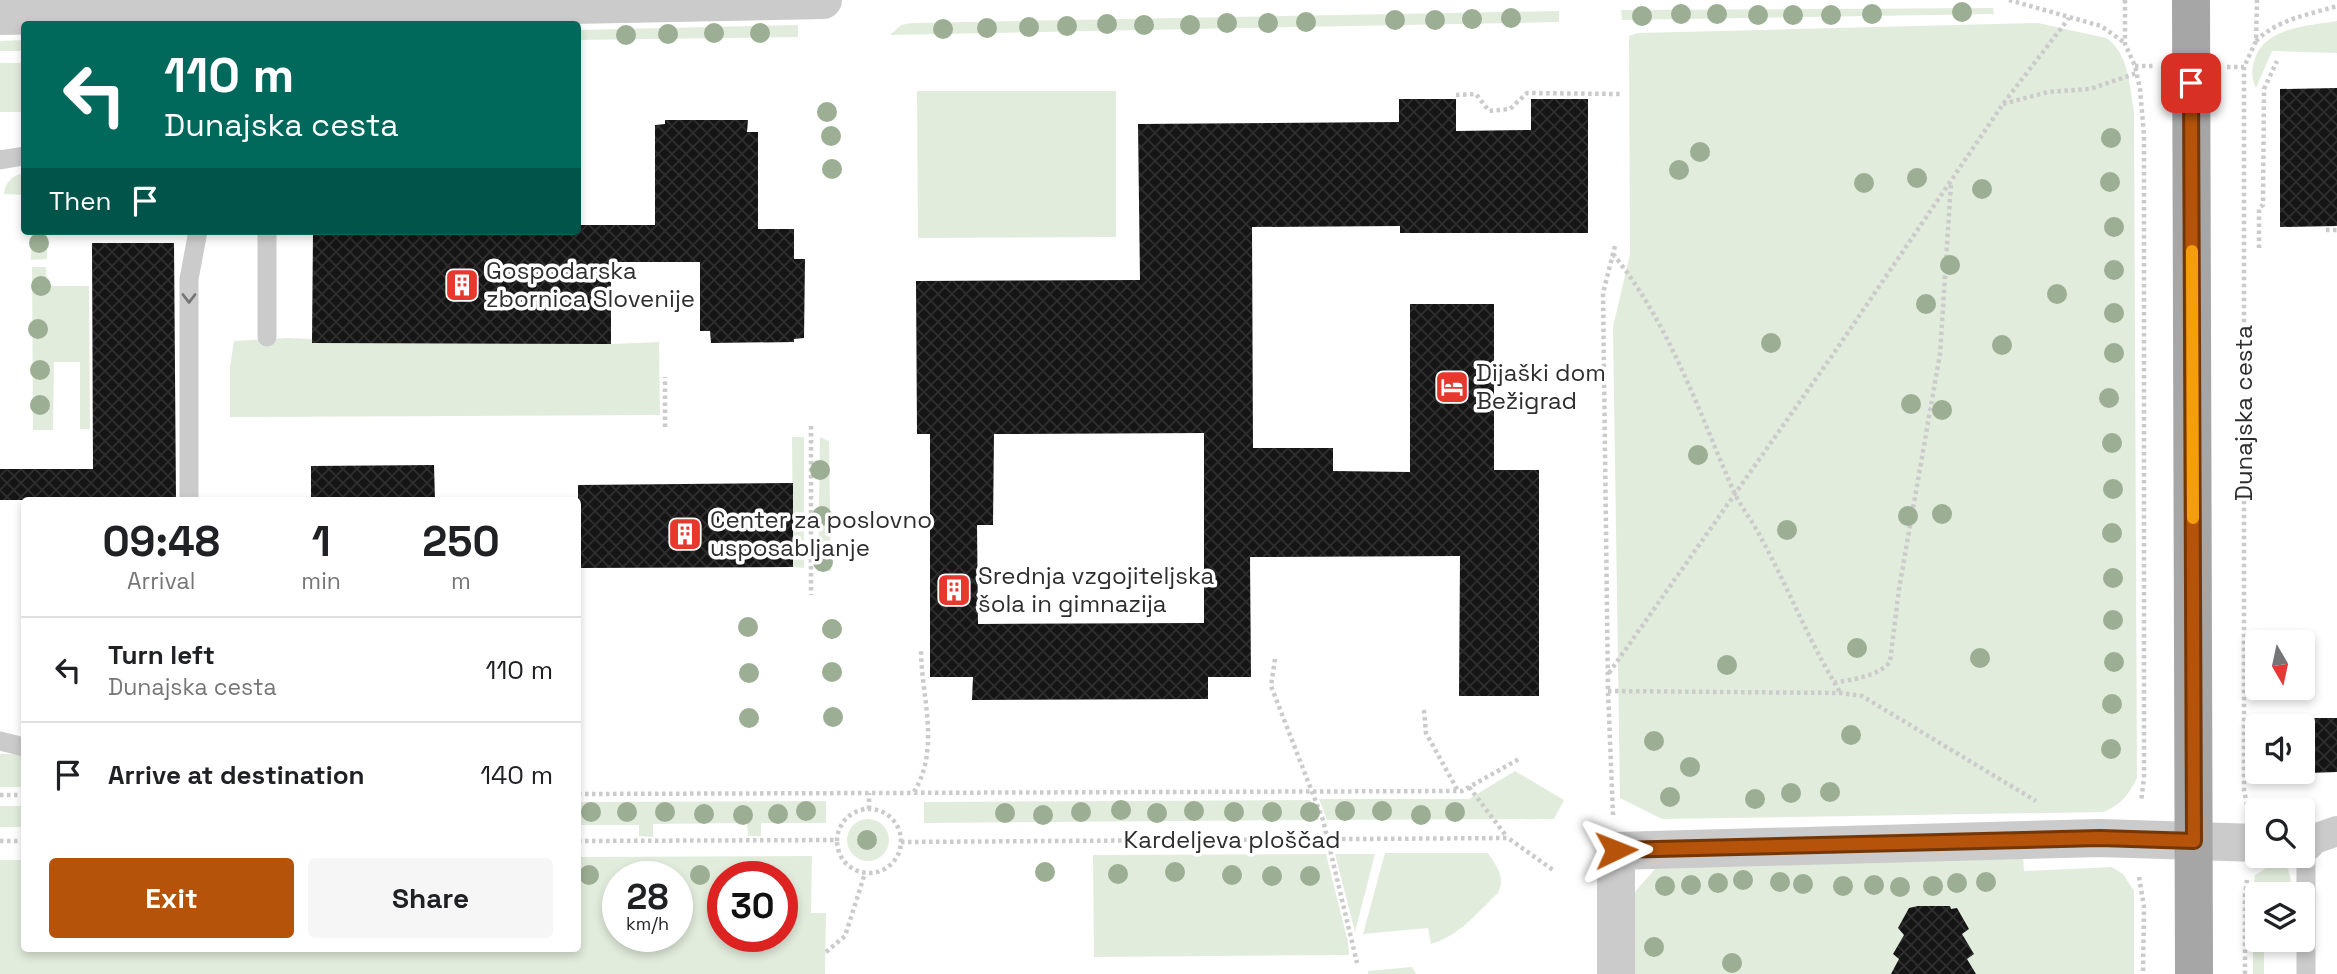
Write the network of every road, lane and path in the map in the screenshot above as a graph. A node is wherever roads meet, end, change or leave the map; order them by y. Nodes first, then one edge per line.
1 (823, 0) edge
2 (2009, 0) edge
3 (2125, 0) edge
4 (2191, 0) edge
5 (2257, 0) edge
6 (2337, 6) edge
7 (149, 7) edge
8 (0, 16) edge
9 (2069, 18) junction
10 (2256, 41) junction
11 (2125, 44) junction
12 (2277, 61) dead end
13 (2137, 73) junction
14 (1455, 94) dead end
15 (1620, 94) dead end
16 (2003, 104) junction
17 (21, 156) edge
18 (0, 160) edge
19 (1951, 181) junction
20 (2326, 230) dead end
21 (2337, 230) edge
22 (197, 235) edge
23 (267, 235) edge
24 (1615, 246) dead end
25 (2259, 248) dead end
26 (1613, 254) junction
27 (267, 337) dead end
28 (665, 377) dead end
29 (811, 426) dead end
30 (665, 427) dead end
31 (1735, 493) junction
32 (188, 497) edge
33 (811, 595) dead end
34 (921, 649) dead end
35 (1275, 659) dead end
36 (1609, 673) junction
37 (1834, 683) junction
38 (1608, 691) junction
39 (1840, 693) junction
40 (1424, 710) dead end
41 (0, 741) edge
42 (21, 747) edge
43 (1519, 759) dead end
44 (1469, 787) junction
45 (1312, 792) junction
46 (1458, 792) junction
47 (869, 793) junction
48 (914, 793) junction
49 (581, 794) edge
50 (0, 795) edge
51 (21, 795) edge
52 (2245, 798) edge
53 (2041, 804) dead end
54 (869, 809) junction
55 (2140, 809) dead end
56 (1508, 838) junction
57 (1328, 839) junction
58 (836, 840) junction
59 (0, 841) edge
60 (21, 841) edge
61 (581, 841) edge
62 (2194, 841) junction
63 (901, 842) junction
64 (2245, 843) edge
65 (1616, 850) junction
66 (2249, 868) edge
67 (2313, 868) edge
68 (1553, 870) dead end
69 (865, 873) junction
70 (2138, 873) dead end
71 (825, 952) dead end
72 (1357, 963) dead end
73 (1616, 974) edge
74 (2143, 974) edge
75 (2194, 974) edge
76 (2245, 974) edge
77 (2306, 974) edge

1 - 7 street
2 - 9 path
3 - 11 path
4 - 62 main road
5 - 10 path, Dunajska cesta
6 - 10 path
7 - 8 street
9 - 11 path
9 - 16 path
10 - 52 path, Dunajska cesta
11 - 13 path
12 - 25 path
13 - 16 path
13 - 55 path
14 - 15 path
16 - 19 path
17 - 18 lane
19 - 31 path
19 - 37 path
20 - 21 path
22 -> 32 lane
23 - 27 lane
24 - 26 path
26 - 31 path
26 - 36 path
28 - 30 path
29 - 33 path
31 - 36 path
31 - 37 path
34 - 48 path
35 - 45 path
36 - 38 path
37 - 39 path
38 - 39 path
38 - 65 path
39 - 53 path
40 - 46 path
41 - 42 lane
43 - 44 path
44 - 46 path
44 - 56 path
45 - 46 path
45 - 48 path
45 - 57 path
47 - 48 path
47 - 49 path
47 - 54 path
50 - 51 path
54 - 58 path
54 - 63 path
56 - 57 path, Kardeljeva ploščad
56 - 68 path
57 - 63 path, Kardeljeva ploščad
57 - 72 path
58 - 61 path
58 - 69 path
59 - 60 path
62 - 64 street
62 - 65 street
62 - 75 main road
63 - 69 path
65 - 73 street
66 - 76 path, Dunajska cesta
67 - 77 lane
69 - 71 path
70 - 74 path

